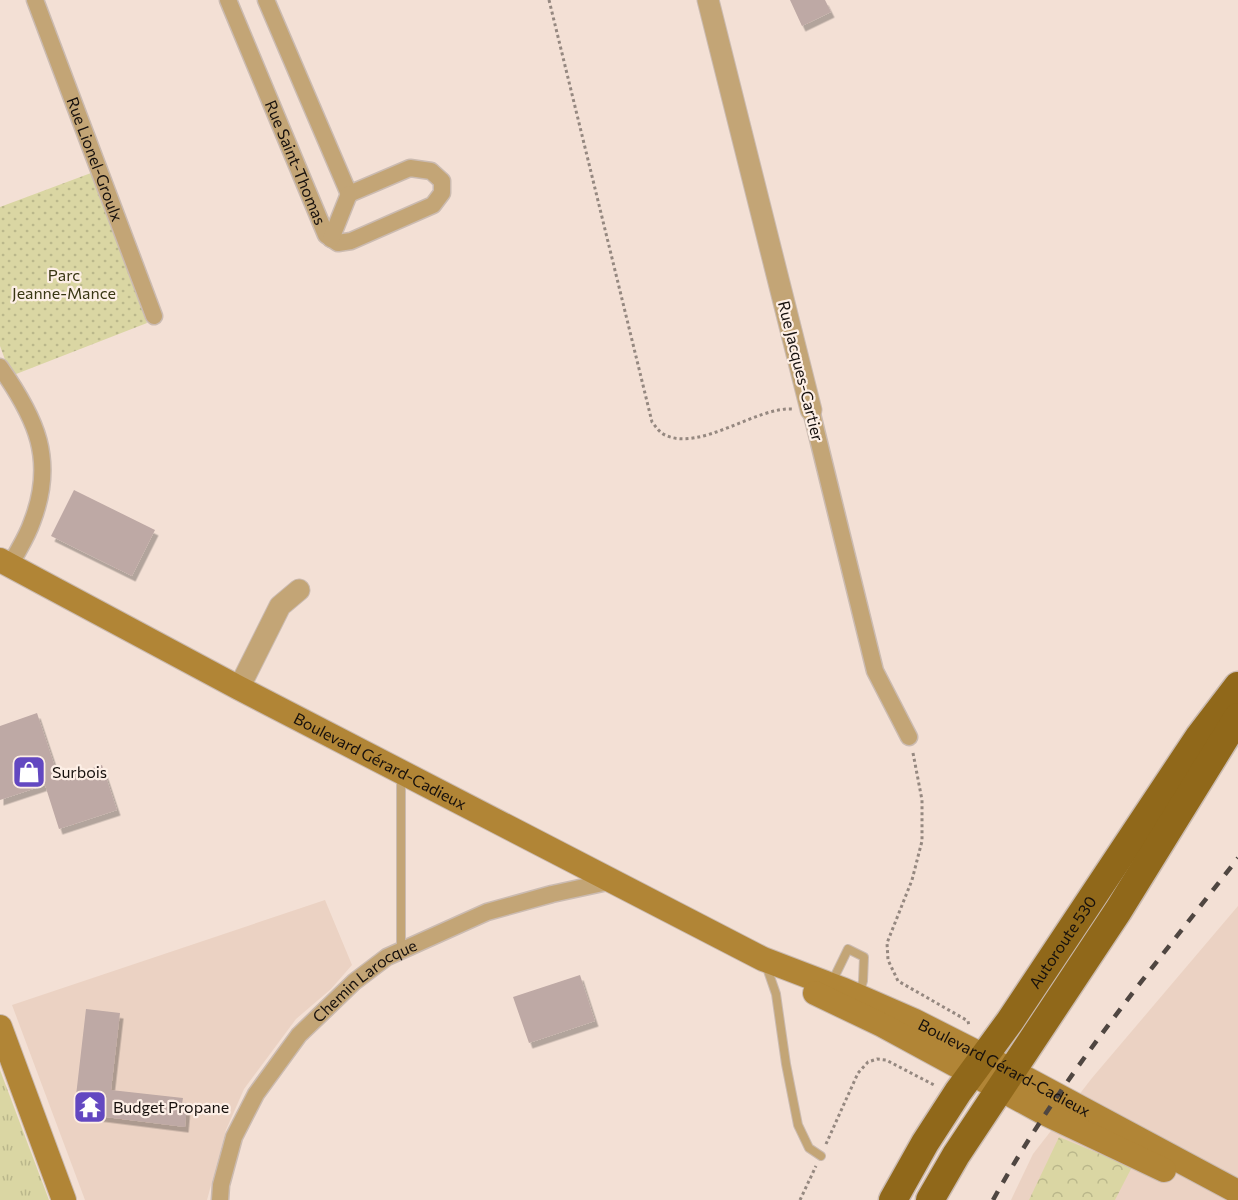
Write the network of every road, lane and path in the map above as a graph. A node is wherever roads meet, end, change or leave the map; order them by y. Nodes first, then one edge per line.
1 (35, 0) edge
2 (228, 0) edge
3 (266, 0) edge
4 (549, 0) edge
5 (708, 0) edge
6 (349, 194) junction
7 (332, 239) junction
8 (154, 316) dead end
9 (0, 367) edge
10 (811, 410) junction
11 (6, 562) edge
12 (299, 590) dead end
13 (1238, 686) edge
14 (239, 688) junction
15 (1238, 717) edge
16 (909, 736) dead end
17 (914, 755) dead end
18 (400, 772) junction
19 (612, 881) junction
20 (401, 951) junction
21 (763, 959) junction
22 (831, 984) junction
23 (858, 995) junction
24 (968, 1021) dead end
25 (976, 1025) dead end
26 (0, 1027) edge
27 (969, 1027) dead end
28 (978, 1064) junction
29 (1007, 1080) junction
30 (939, 1087) dead end
31 (821, 1156) junction
32 (1238, 1192) edge
33 (64, 1200) edge
34 (220, 1200) edge
35 (800, 1200) edge
36 (893, 1200) edge
37 (930, 1200) edge
38 (1230, 1200) edge

1 - 8 street, Rue Lionel-Groulx
2 - 7 street, Rue Saint-Thomas
3 - 6 street
4 - 10 path
5 - 10 street, Rue Jacques-Cartier
6 - 7 street
6 - 7 street, Rue Saint-Thomas
9 - 11 street
10 - 16 street, Rue Jacques-Cartier
11 - 14 main road, Boulevard Gérard-Cadieux
12 - 14 street
13 - 28 highway, Autoroute 530
14 - 18 main road, Boulevard Gérard-Cadieux
15 - 29 highway, Autoroute 530
17 - 24 path
18 - 19 main road, Boulevard Gérard-Cadieux
18 - 20 lane
19 - 20 street, Chemin Larocque
19 - 21 main road, Boulevard Gérard-Cadieux
20 - 34 street, Chemin Larocque
21 - 22 main road, Boulevard Gérard-Cadieux
21 - 28 main road, Boulevard Gérard-Cadieux
21 - 31 lane
22 - 23 main road, Boulevard Gérard-Cadieux
22 - 23 lane
23 - 28 main road, Boulevard Gérard-Cadieux
25 - 27 path, Boulevard Gérard-Cadieux
26 - 33 main road
28 - 29 main road, Boulevard Gérard-Cadieux
28 - 36 highway, Autoroute 530
29 - 32 main road, Boulevard Gérard-Cadieux
29 - 37 highway, Autoroute 530
29 - 38 main road, Boulevard Gérard-Cadieux
30 - 31 path
31 - 35 path

